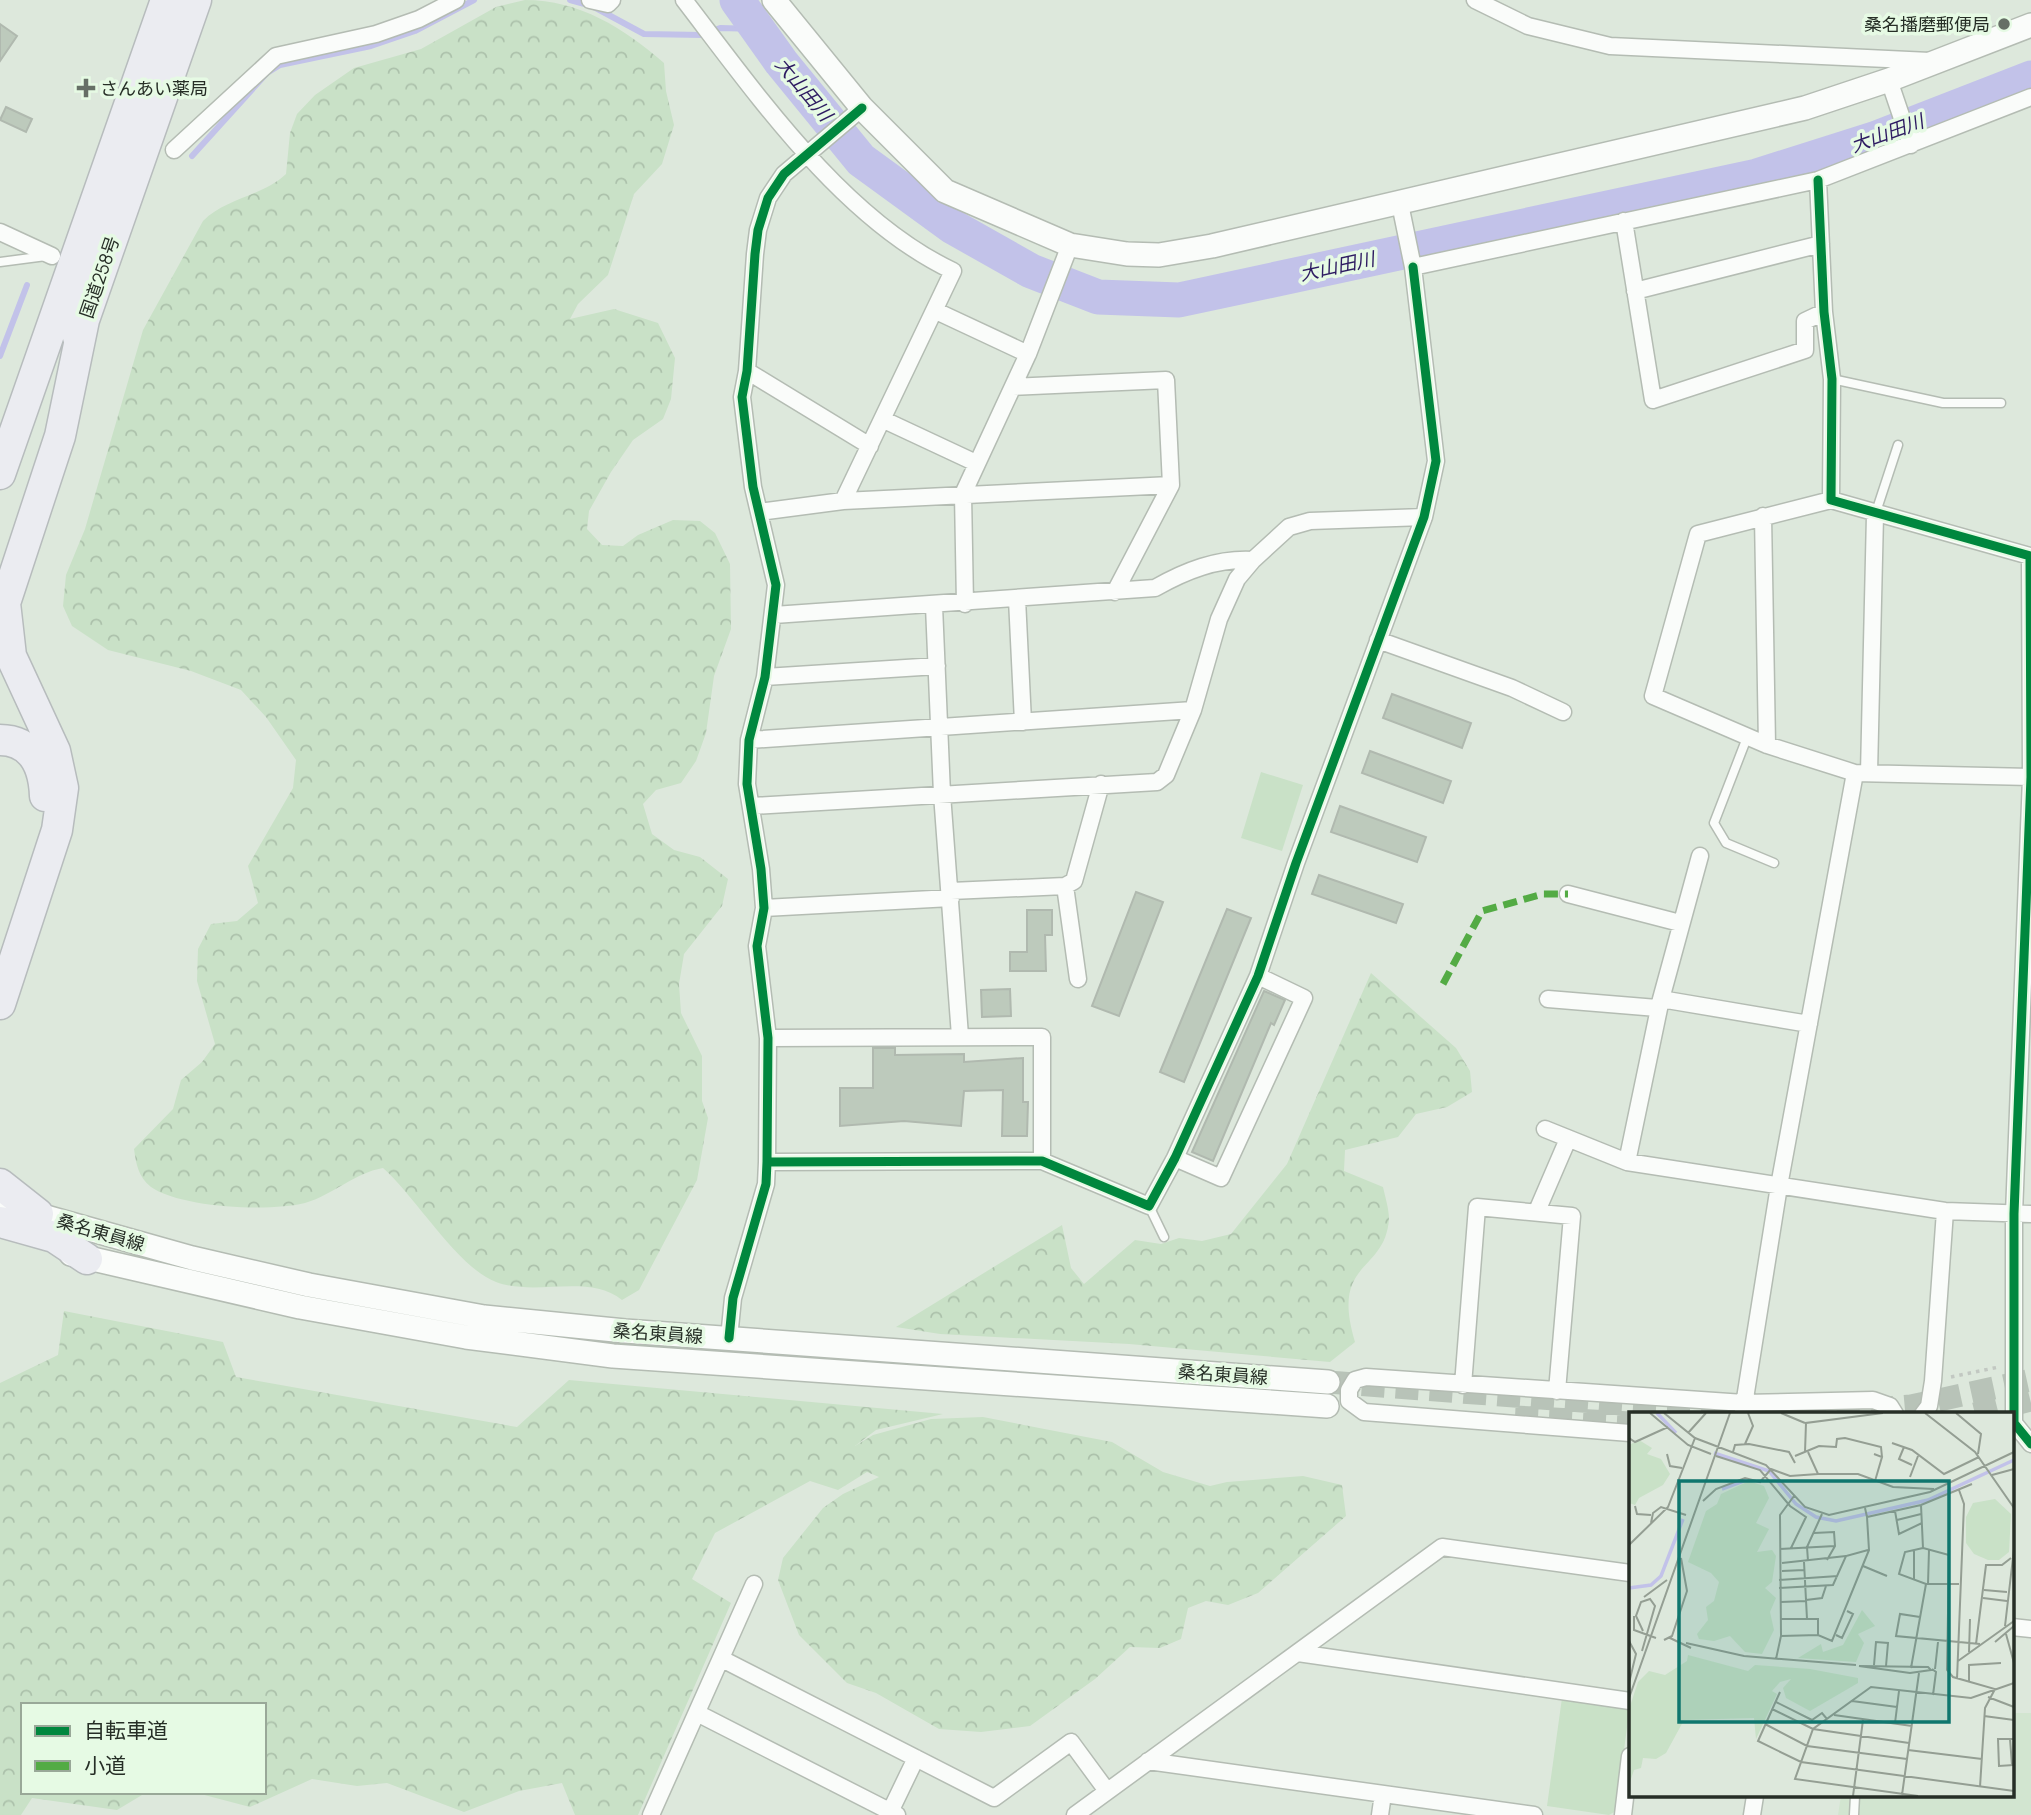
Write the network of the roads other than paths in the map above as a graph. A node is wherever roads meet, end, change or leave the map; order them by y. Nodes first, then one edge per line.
1 (166, 0) edge
2 (196, 0) edge
3 (456, 0) edge
4 (590, 0) edge
5 (612, 0) edge
6 (684, 0) edge
7 (774, 0) edge
8 (1475, 0) edge
9 (2031, 24) edge
10 (1936, 62) junction
11 (1891, 86) junction
12 (2031, 97) edge
13 (862, 108) junction
14 (1909, 141) junction
15 (174, 150) dead end
16 (807, 152) junction
17 (1818, 180) junction
18 (1401, 209) junction
19 (1624, 221) junction
20 (0, 232) edge
21 (1821, 244) junction
22 (1067, 254) junction
23 (52, 256) joint
24 (0, 262) edge
25 (1413, 263) junction
26 (1635, 290) junction
27 (936, 311) junction
28 (1824, 312) junction
29 (84, 320) junction
30 (1028, 354) junction
31 (747, 371) junction
32 (1832, 379) junction
33 (1013, 387) junction
34 (2001, 403) dead end
35 (884, 421) junction
36 (1898, 445) dead end
37 (870, 446) junction
38 (976, 463) junction
39 (0, 474) edge
40 (1171, 485) junction
41 (963, 494) junction
42 (843, 500) junction
43 (1831, 500) junction
44 (759, 512) junction
45 (1875, 515) junction
46 (1763, 516) junction
47 (1424, 517) junction
48 (0, 553) edge
49 (1252, 560) junction
50 (1115, 592) junction
51 (1017, 599) junction
52 (965, 604) junction
53 (934, 606) junction
54 (775, 615) junction
55 (1378, 640) junction
56 (937, 666) junction
57 (765, 677) junction
58 (1193, 710) junction
59 (1563, 712) dead end
60 (1023, 722) junction
61 (941, 727) junction
62 (1748, 735) junction
63 (0, 740) edge
64 (749, 740) junction
65 (1767, 745) junction
66 (1862, 773) junction
67 (2031, 777) edge
68 (1101, 784) junction
69 (942, 794) junction
70 (752, 806) junction
71 (1700, 856) dead end
72 (1774, 863) dead end
73 (1065, 886) junction
74 (1568, 894) dead end
75 (951, 895) junction
76 (764, 908) junction
77 (1680, 923) junction
78 (0, 964) edge
79 (1258, 976) junction
80 (1078, 979) dead end
81 (1548, 999) dead end
82 (0, 1004) edge
83 (1659, 1004) junction
84 (1809, 1024) junction
85 (960, 1036) junction
86 (768, 1038) junction
87 (1545, 1129) dead end
88 (1568, 1139) junction
89 (1175, 1158) junction
90 (1042, 1161) junction
91 (1627, 1162) junction
92 (767, 1163) junction
93 (0, 1184) edge
94 (1779, 1186) junction
95 (0, 1204) edge
96 (1149, 1206) junction
97 (1537, 1211) junction
98 (1945, 1211) junction
99 (38, 1214) junction
100 (2014, 1214) junction
101 (2031, 1214) edge
102 (0, 1222) edge
103 (0, 1235) edge
104 (1164, 1237) dead end
105 (87, 1259) junction
106 (729, 1338) junction
107 (1328, 1381) tunnel mouth
108 (1463, 1385) junction
109 (1557, 1391) junction
110 (1327, 1406) tunnel mouth
111 (1743, 1409) edge
112 (1894, 1412) edge
113 (1924, 1412) edge
114 (1629, 1433) edge
115 (2031, 1444) edge
116 (1629, 1573) edge
117 (754, 1584) dead end
118 (1297, 1653) junction
119 (722, 1659) junction
120 (1629, 1701) edge
121 (697, 1713) junction
122 (916, 1758) junction
123 (1148, 1761) junction
124 (1629, 1764) edge
125 (1107, 1791) junction
126 (1383, 1794) junction
127 (893, 1813) edge
128 (651, 1815) edge
129 (1075, 1815) edge
130 (1380, 1815) edge
131 (1534, 1815) edge
132 (1623, 1815) edge

1 - 39 highway, 国道258号
2 - 29 highway, 国道258号
3 - 15 street
4 - 5 street
6 - 16 street
7 - 13 main road
8 - 10 street
9 - 10 main road
10 - 11 main road
11 - 14 street
11 - 18 main road
12 - 14 street
13 - 16 street
13 - 22 main road
14 - 17 street
16 - 27 street
16 - 31 street
17 - 19 street
17 - 21 street
18 - 22 main road
18 - 25 street
19 - 25 street
19 - 26 street
20 - 23 street
21 - 26 street
21 - 28 street
22 - 30 street
23 - 24 lane
25 - 47 street
26 - 28 street
27 - 30 street
27 - 35 street
28 - 32 street
29 - 48 highway, 国道258号
29 - 82 highway
30 - 33 street
31 - 37 street
31 - 44 street
32 - 34 lane
32 - 43 street
33 - 38 street
33 - 40 street
35 - 37 street
35 - 38 street
36 - 45 lane
37 - 42 street
38 - 41 street
40 - 41 street
40 - 50 street
41 - 42 street
41 - 52 street
42 - 44 street
43 - 45 street
43 - 46 street
44 - 54 street
45 - 66 street
45 - 67 street
46 - 62 street
46 - 65 street
47 - 49 street
47 - 55 street
49 - 50 street
49 - 58 street
50 - 51 street
51 - 52 street
51 - 60 street
52 - 53 street
53 - 54 street
53 - 56 street
54 - 57 street
55 - 59 street
55 - 79 street
56 - 57 street
56 - 61 street
57 - 64 street
58 - 60 street
58 - 68 street
60 - 61 street
61 - 64 street
61 - 69 street
62 - 65 street
62 - 72 lane
63 - 78 highway
64 - 70 street
65 - 66 street
66 - 67 street
66 - 84 street
67 - 100 street
68 - 69 street
68 - 73 street
69 - 70 street
69 - 75 street
70 - 76 street
71 - 77 street
73 - 75 street
73 - 80 street
74 - 77 street
75 - 76 street
75 - 85 street
76 - 86 street
77 - 83 street
79 - 89 street
79 - 89 street
81 - 83 street
83 - 84 street
83 - 91 street
84 - 94 street
85 - 86 street
85 - 90 street
86 - 92 street
87 - 88 street
88 - 91 street
88 - 97 street
89 - 96 street
90 - 92 street
90 - 96 street
91 - 94 street
92 - 106 street
93 - 99 highway
94 - 98 street
94 - 111 street
95 - 99 main road, 桑名東員線
96 - 104 lane
97 - 108 street
97 - 109 street
98 - 100 street
98 - 113 street
99 - 106 main road, 桑名東員線
100 - 101 street
100 - 115 street
102 - 105 highway
103 - 105 main road, 桑名東員線
105 - 110 main road, 桑名東員線
106 - 107 main road, 桑名東員線
108 - 109 street
108 - 114 street
109 - 111 street
111 - 112 street
116 - 118 street
117 - 119 street
118 - 120 street
118 - 123 street
119 - 121 street
119 - 122 street
121 - 127 street
121 - 128 street
122 - 125 street
122 - 127 street
123 - 125 street
123 - 126 street
124 - 132 street
125 - 129 street
126 - 130 street
126 - 131 street

